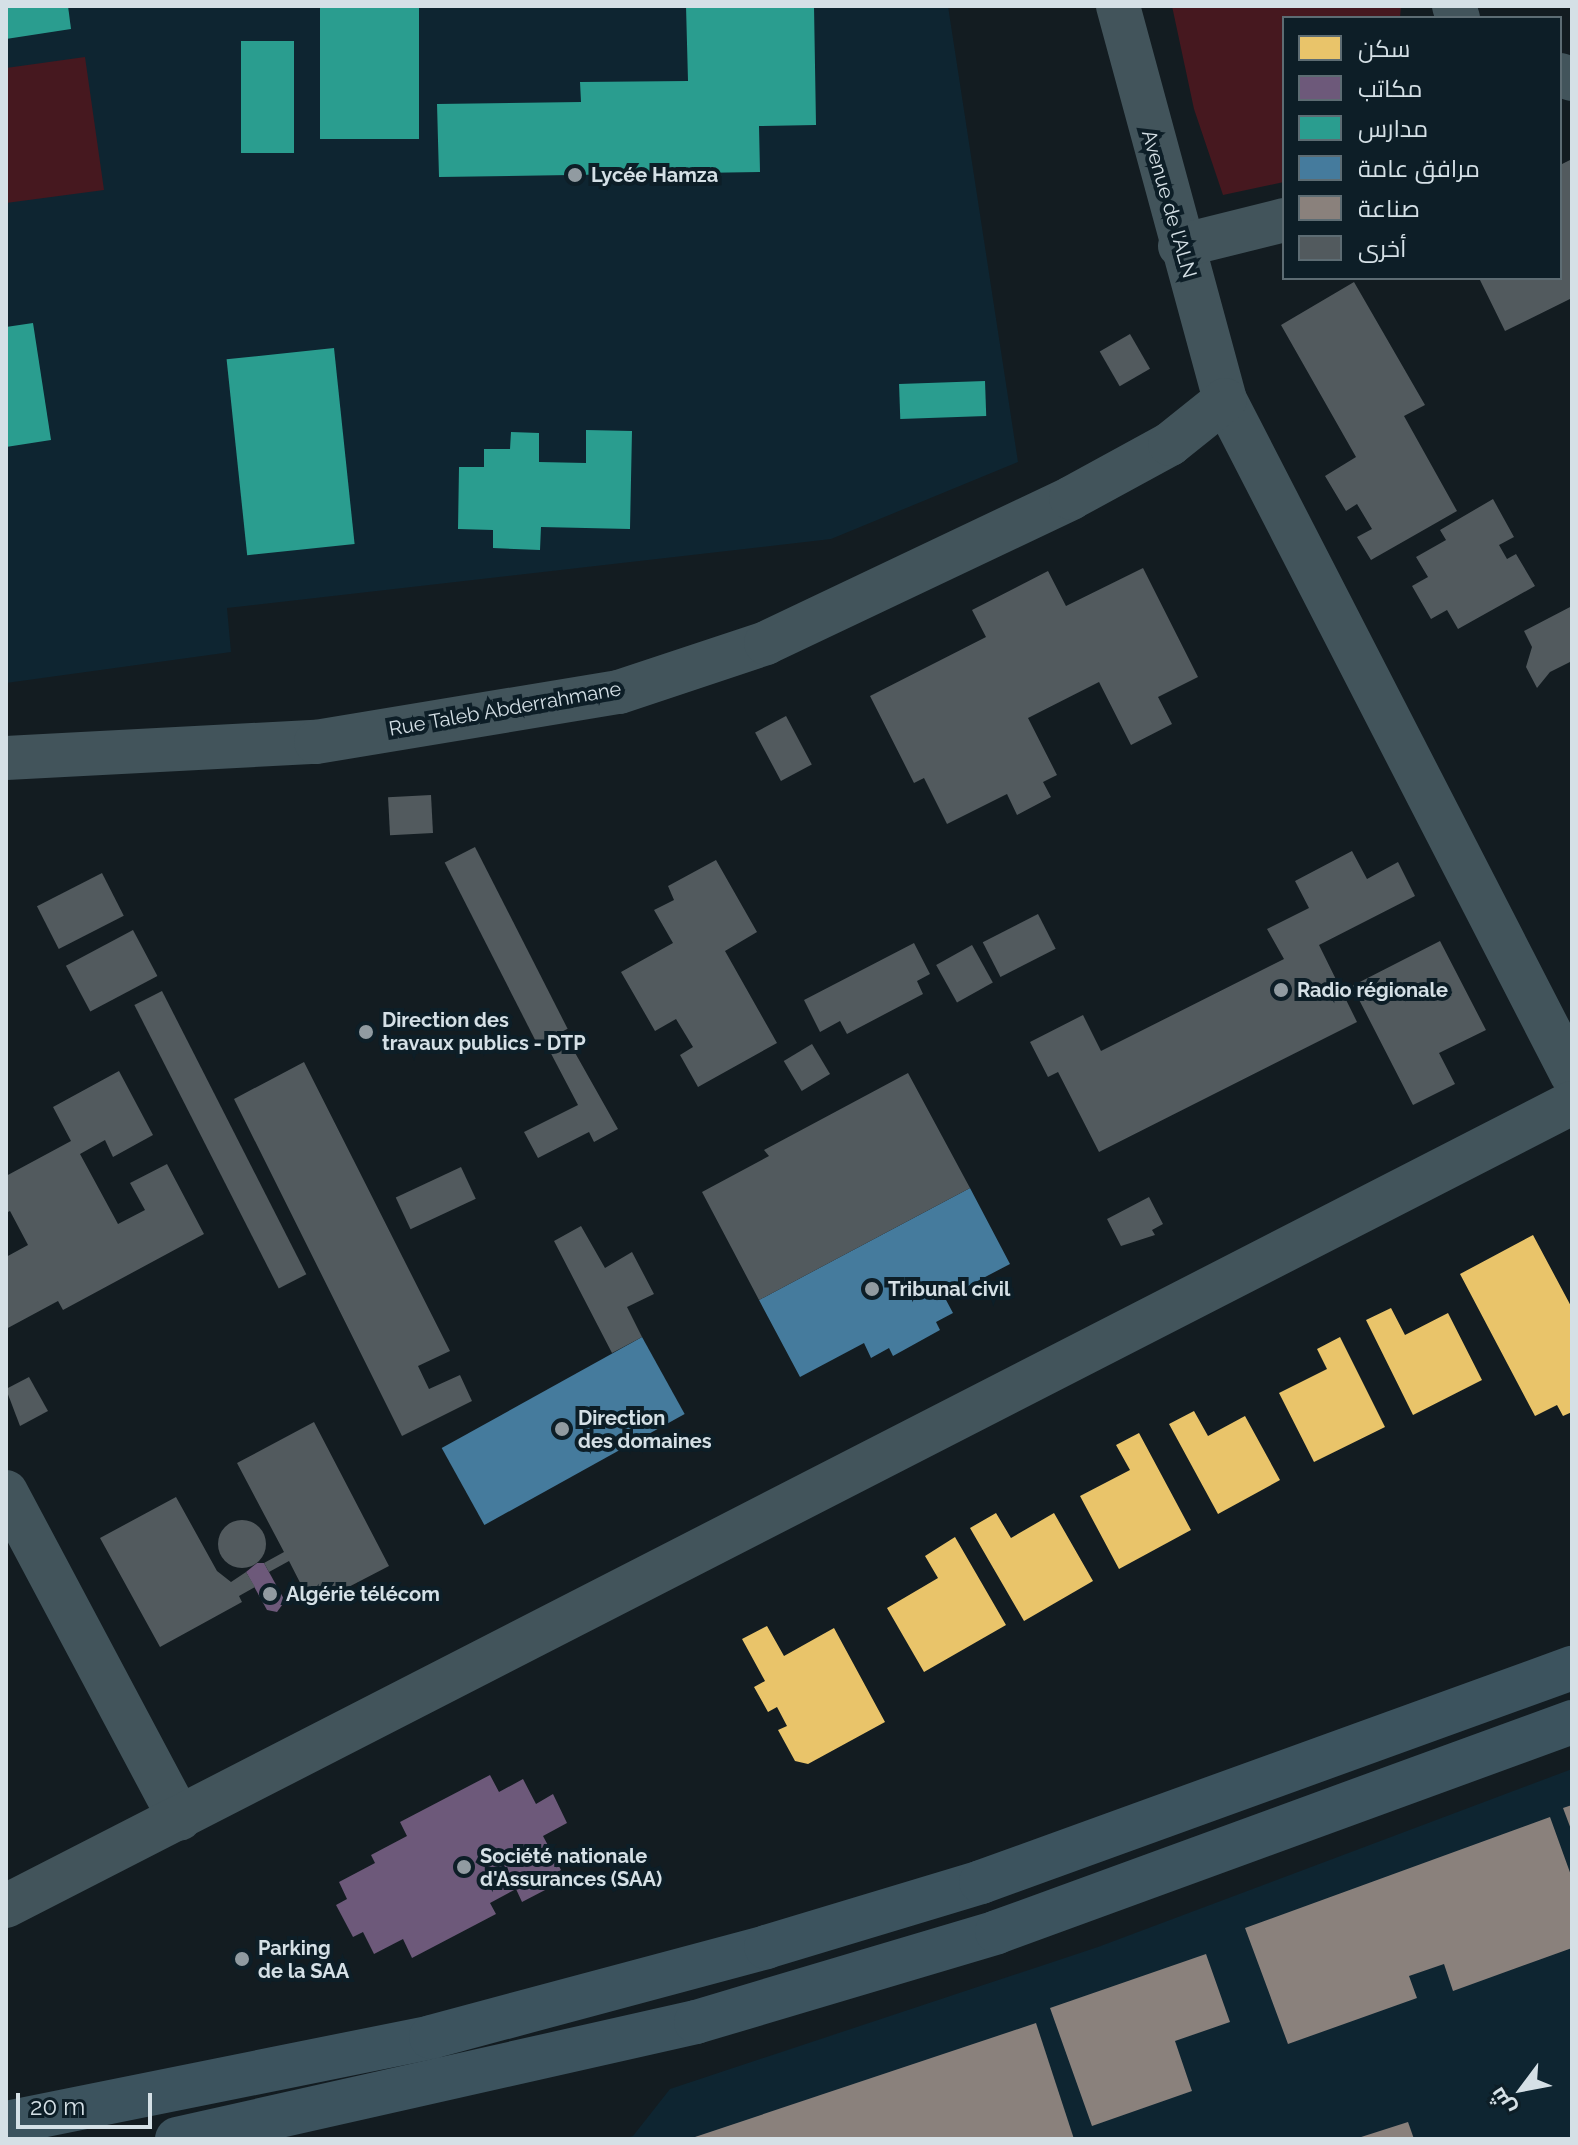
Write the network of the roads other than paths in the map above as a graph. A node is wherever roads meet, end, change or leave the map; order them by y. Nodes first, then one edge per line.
1 (1114, 14) edge
2 (1282, 220) edge
3 (1180, 246) junction
4 (1225, 400) junction
5 (6, 758) edge
6 (1572, 1075) edge
7 (1572, 1103) edge
8 (6, 1492) edge
9 (1572, 1668) edge
10 (1572, 1722) edge
11 (180, 1819) junction
12 (13, 1905) edge
13 (6, 2123) edge
14 (177, 2139) edge

1 - 3 street, Avenue de l'ALN
2 - 3 street
3 - 4 street, Avenue de l'ALN
4 - 5 street, Rue Taleb Abderrahmane
4 - 6 street, Avenue de l'ALN
7 - 11 street
8 - 11 street
9 - 13 main road
10 - 14 main road
11 - 12 street

